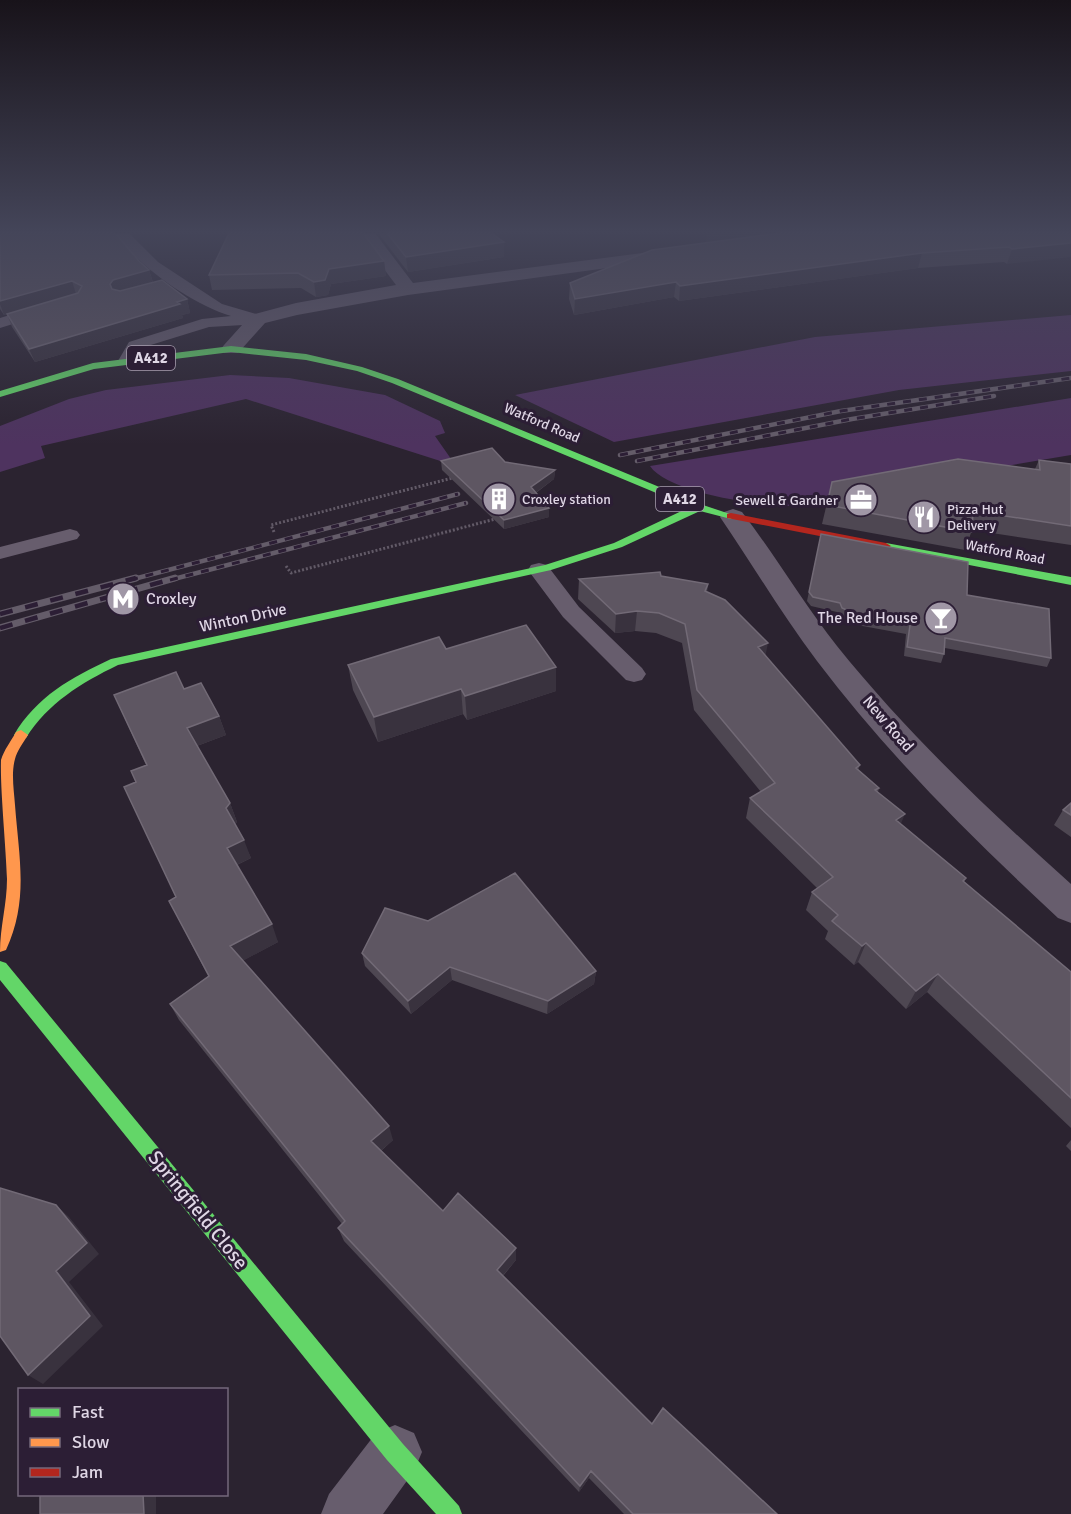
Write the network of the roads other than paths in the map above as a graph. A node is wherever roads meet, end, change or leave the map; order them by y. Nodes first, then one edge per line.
1 (212, 304) edge
2 (328, 304) edge
3 (55, 307) edge
4 (258, 319) junction
5 (0, 323) edge
6 (231, 349) junction
7 (126, 362) junction
8 (0, 394) edge
9 (699, 507) junction
10 (733, 517) junction
11 (70, 535) dead end
12 (0, 553) edge
13 (539, 570) junction
14 (1071, 581) edge
15 (634, 674) dead end
16 (1071, 907) edge
17 (0, 945) edge
18 (0, 968) edge
19 (395, 1452) junction
20 (349, 1514) edge
21 (451, 1514) edge

1 - 4 lane
2 - 4 street
3 - 5 lane
4 - 6 street
4 - 7 lane
6 - 7 street, Watford Road / A412
6 - 9 street, Watford Road / A412
7 - 8 street, Watford Road / A412
9 - 10 street, Watford Road / A412
9 - 13 street, Winton Drive
10 - 14 street, Watford Road / A412
10 - 16 street, New Road
11 - 12 lane
13 - 15 lane
13 - 17 street, Winton Drive
18 - 19 street, Springfield Close
19 - 20 street
19 - 21 street, Springfield Close

